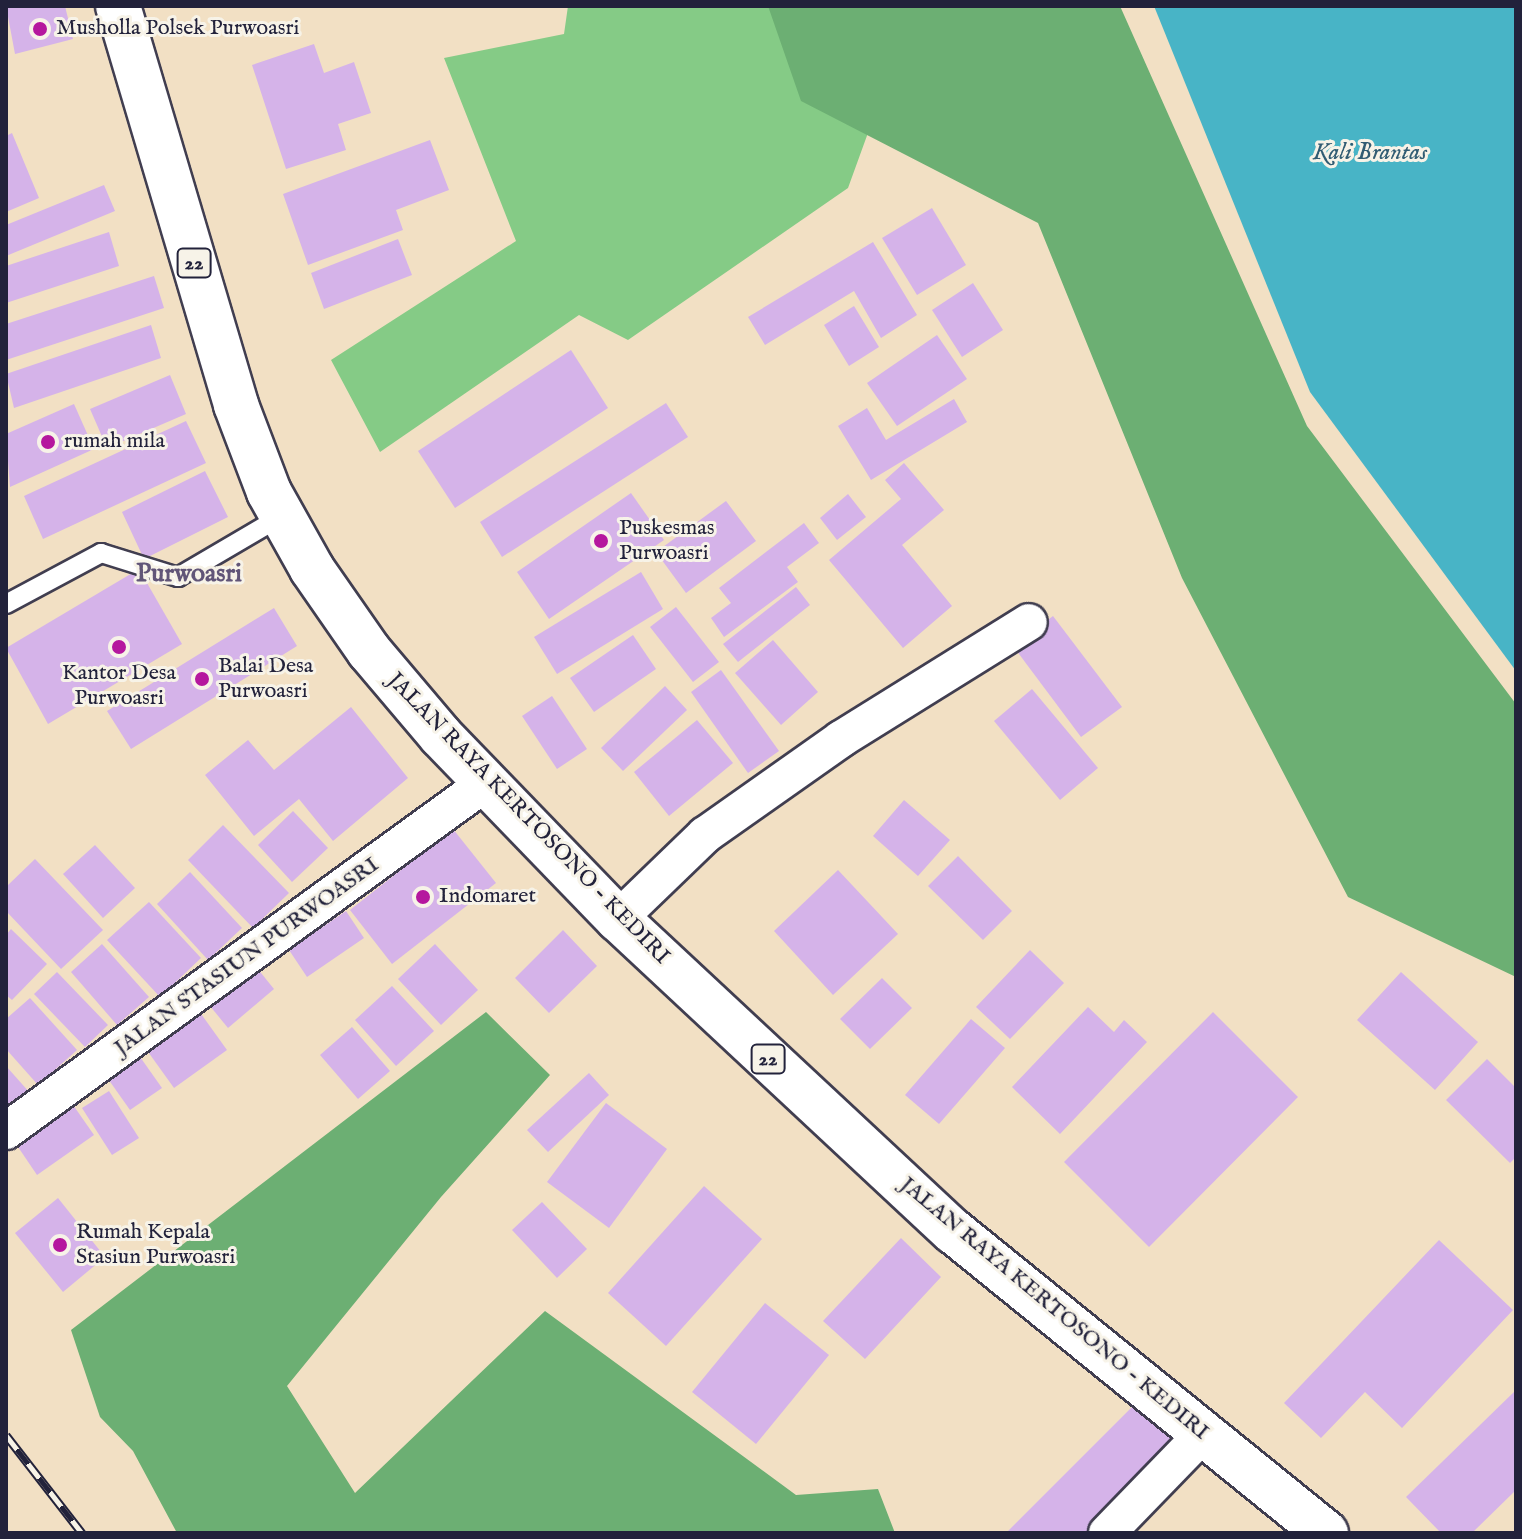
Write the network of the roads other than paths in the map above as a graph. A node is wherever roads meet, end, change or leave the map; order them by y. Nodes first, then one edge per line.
1 (118, 6) edge
2 (282, 516) junction
3 (6, 604) edge
4 (1029, 622) dead end
5 (487, 782) junction
6 (618, 919) junction
7 (6, 1131) edge
8 (1204, 1433) junction
9 (1107, 1533) edge
10 (1326, 1533) edge

1 - 2 highway, JALAN RAYA KERTOSONO - KEDIRI / 22
2 - 3 lane
2 - 5 highway, JALAN RAYA KERTOSONO - KEDIRI / 22
4 - 6 street
5 - 6 highway, JALAN RAYA KERTOSONO - KEDIRI / 22
5 - 7 street, JALAN STASIUN PURWOASRI
6 - 8 highway, JALAN RAYA KERTOSONO - KEDIRI / 22
8 - 9 street
8 - 10 highway, JALAN RAYA KERTOSONO - KEDIRI / 22

